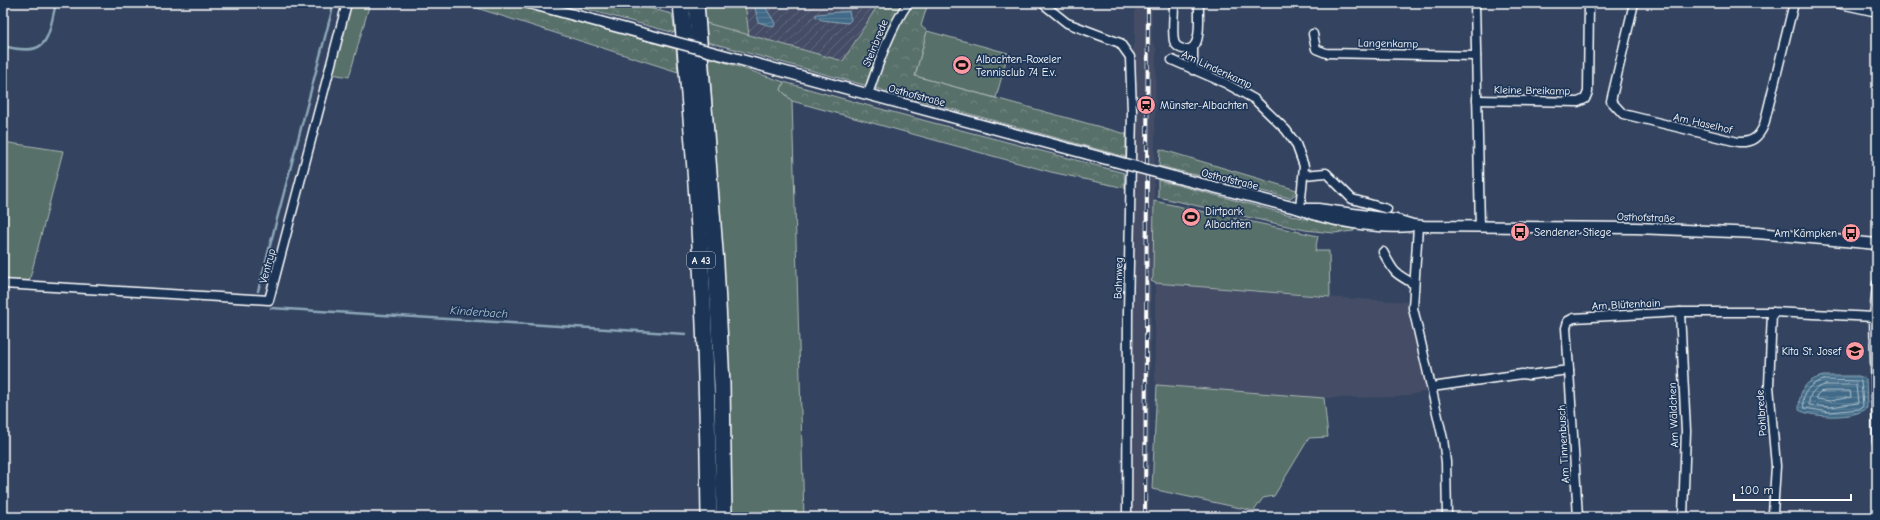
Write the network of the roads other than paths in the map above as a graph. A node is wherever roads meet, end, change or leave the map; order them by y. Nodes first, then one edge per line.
1 (347, 3) edge
2 (529, 3) edge
3 (681, 3) edge
4 (696, 3) edge
5 (908, 3) edge
6 (1042, 3) edge
7 (1174, 3) edge
8 (1199, 3) edge
9 (1475, 3) edge
10 (1589, 3) edge
11 (1634, 3) edge
12 (1794, 3) edge
13 (1836, 3) edge
14 (1877, 12) edge
15 (1313, 34) dead end
16 (1194, 48) junction
17 (1476, 56) junction
18 (1172, 60) dead end
19 (1193, 70) junction
20 (868, 94) junction
21 (1477, 100) junction
22 (1304, 175) junction
23 (1300, 209) junction
24 (1387, 209) dead end
25 (1415, 225) junction
26 (1480, 227) junction
27 (1877, 244) edge
28 (1383, 252) dead end
29 (3, 284) edge
30 (1414, 284) junction
31 (1877, 284) edge
32 (1680, 312) junction
33 (1772, 312) junction
34 (1874, 317) junction
35 (1569, 370) junction
36 (1432, 387) junction
37 (1877, 442) edge
38 (1773, 513) dead end
39 (709, 517) edge
40 (724, 517) edge
41 (1127, 517) edge
42 (1447, 517) edge
43 (1578, 517) edge
44 (1683, 517) edge

1 - 29 street, Ventrup
2 - 20 street, Osthofstraße, bridge
3 - 39 highway, A 43
4 - 40 highway, A 43
5 - 20 street, Steinbrede
6 - 41 street, Bahnweg
7 - 16 street
8 - 16 street
9 - 17 street
10 - 21 street, Kleine Breikamp
11 - 12 street, Am Haselhof
13 - 14 street
15 - 17 street, Langenkamp
16 - 19 street
17 - 21 street
18 - 19 street, Am Lindenkamp
19 - 22 street, Am Lindenkamp
20 - 23 street, Osthofstraße, bridge
21 - 26 street
22 - 23 street, Am Lindenkamp
22 - 24 street
23 - 25 street, Osthofstraße
25 - 26 street, Osthofstraße
25 - 30 street
26 - 27 street, Osthofstraße
28 - 30 street
30 - 36 street
31 - 34 street
32 - 33 street, Am Blütenhain
32 - 35 street, Am Blütenhain
32 - 44 street, Am Wäldchen
33 - 34 street, Am Blütenhain
33 - 38 street, Pohlbrede
34 - 37 street
35 - 36 street
35 - 43 street, Am Tinnenbusch
36 - 42 street

